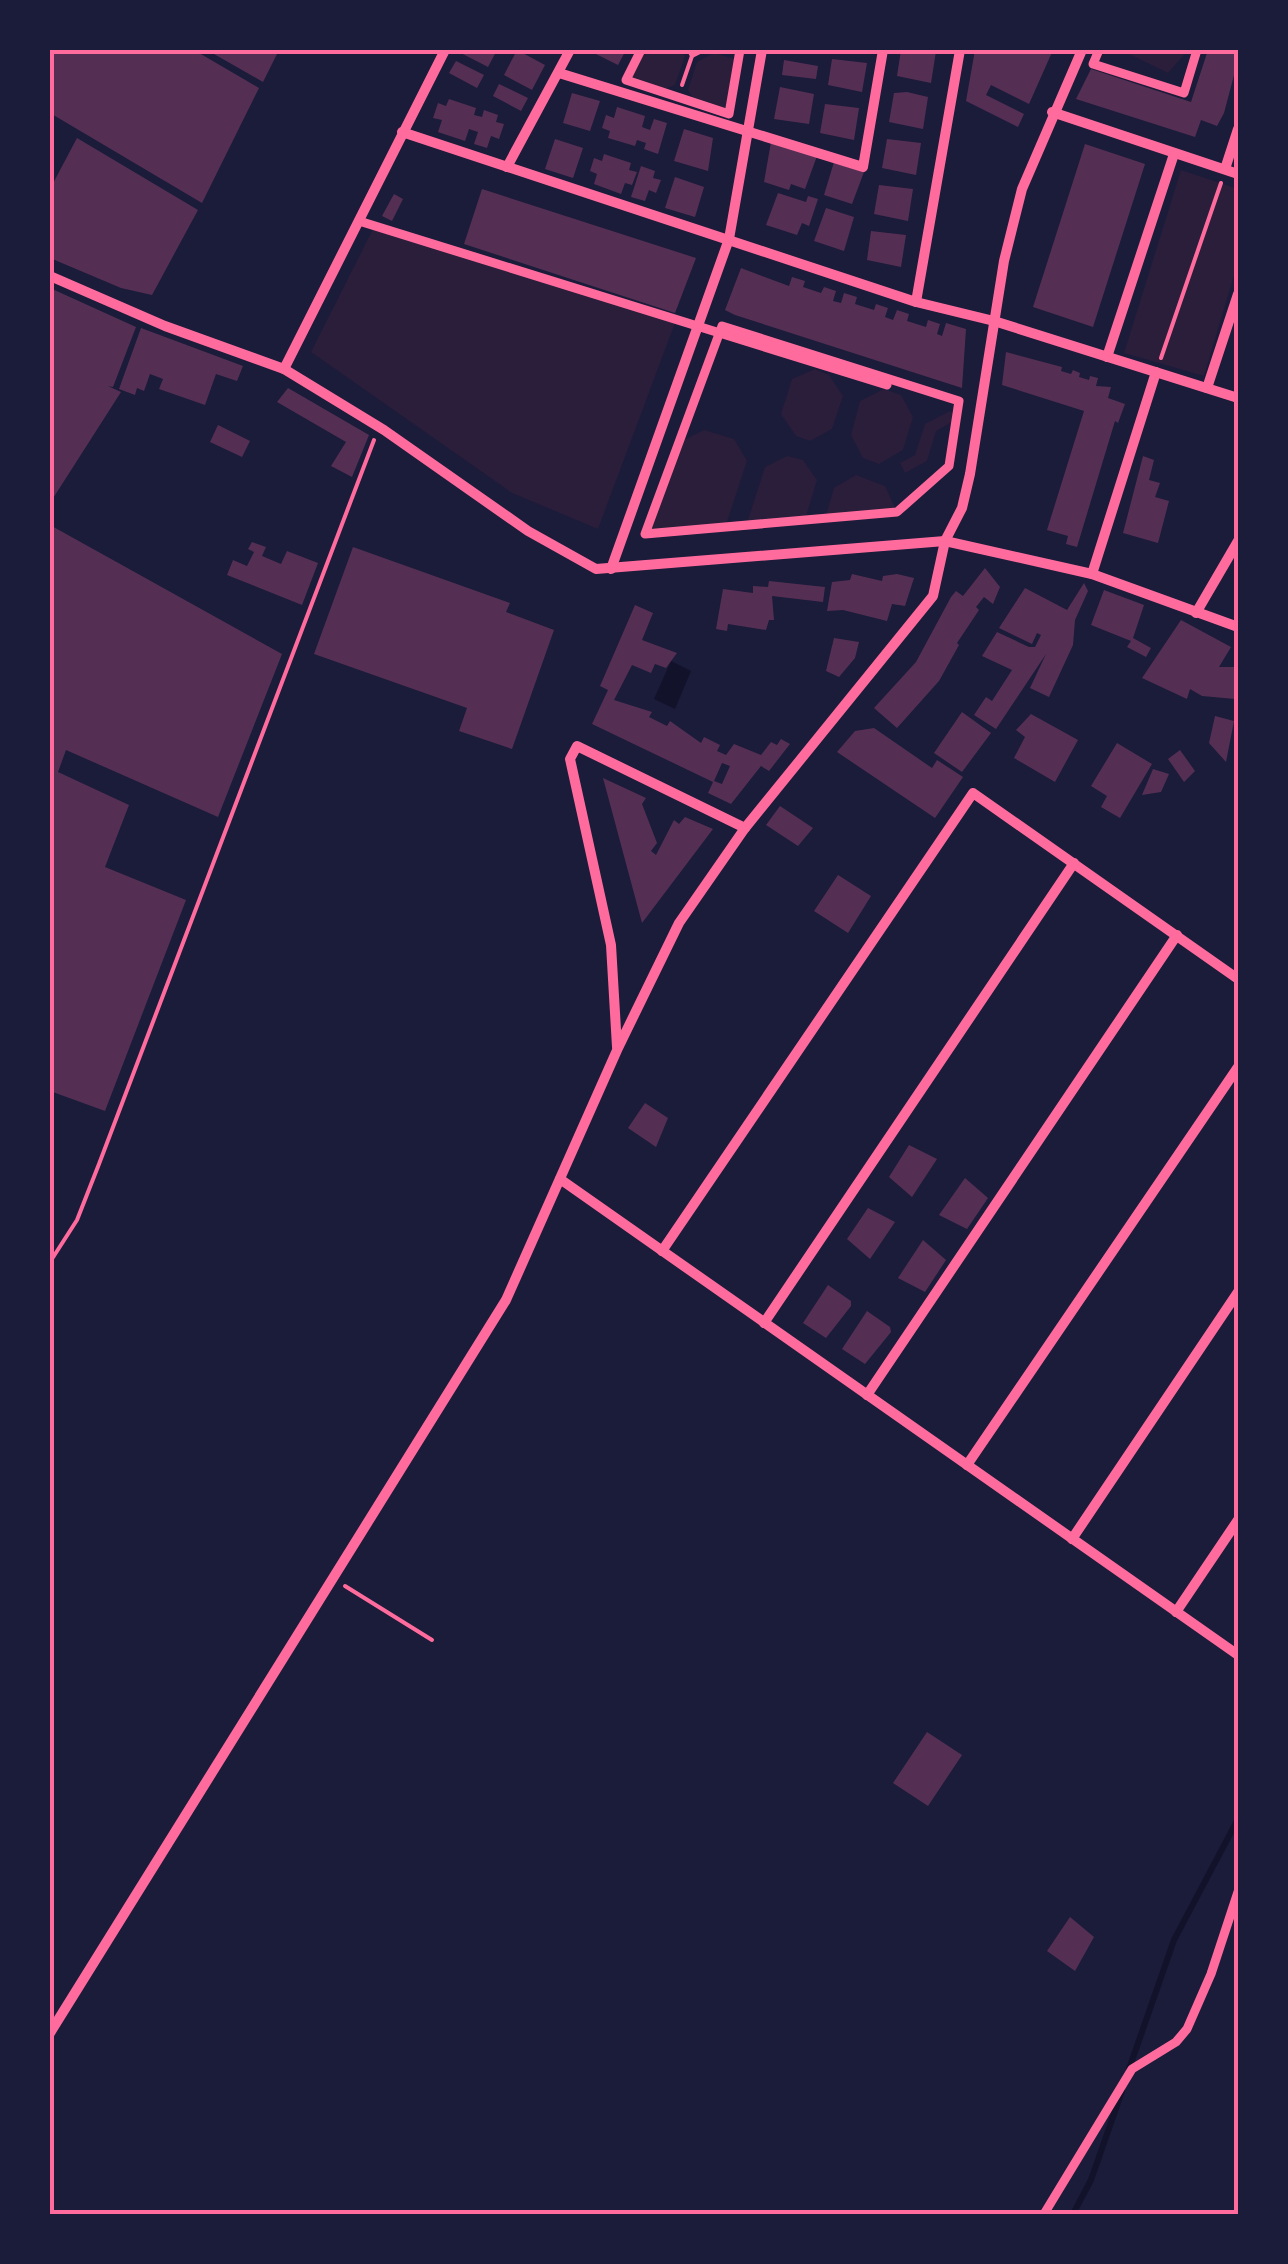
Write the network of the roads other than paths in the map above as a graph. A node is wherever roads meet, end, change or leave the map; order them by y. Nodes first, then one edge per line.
1 (445, 50) edge
2 (570, 50) edge
3 (642, 50) edge
4 (740, 50) edge
5 (762, 50) edge
6 (883, 50) edge
7 (960, 50) edge
8 (1082, 50) edge
9 (1099, 50) edge
10 (1198, 50) edge
11 (558, 73) junction
12 (1052, 112) junction
13 (1238, 128) edge
14 (402, 132) junction
15 (748, 134) junction
16 (1174, 154) junction
17 (507, 167) junction
18 (1226, 170) junction
19 (1238, 174) edge
20 (360, 221) junction
21 (729, 239) junction
22 (50, 276) edge
23 (1238, 294) edge
24 (916, 302) junction
25 (994, 322) junction
26 (698, 326) junction
27 (719, 333) junction
28 (1107, 357) junction
29 (284, 369) junction
30 (1156, 372) junction
31 (1207, 388) junction
32 (1238, 398) edge
33 (958, 407) junction
34 (981, 414) junction
35 (945, 542) junction
36 (1238, 542) edge
37 (611, 569) junction
38 (1092, 574) junction
39 (1196, 613) junction
40 (1238, 627) edge
41 (744, 828) junction
42 (1074, 863) junction
43 (1176, 935) junction
44 (1238, 979) edge
45 (618, 1048) junction
46 (1238, 1068) edge
47 (560, 1179) junction
48 (662, 1251) junction
49 (1238, 1292) edge
50 (764, 1323) junction
51 (868, 1395) junction
52 (968, 1465) junction
53 (1238, 1520) edge
54 (1072, 1539) junction
55 (1176, 1612) junction
56 (1238, 1656) edge
57 (1238, 1892) edge
58 (50, 2033) edge
59 (1044, 2214) edge

1 - 14 street
2 - 11 street
3 - 4 street
5 - 15 street
6 - 15 street
7 - 24 street
8 - 12 street
9 - 10 street
11 - 15 street
11 - 17 street
12 - 16 street
12 - 25 street
13 - 18 street
14 - 17 street
14 - 20 street
15 - 21 street
16 - 18 street
16 - 28 street
17 - 21 street
18 - 19 street
20 - 26 street
20 - 29 street
21 - 24 street
21 - 26 street
22 - 29 street
23 - 31 street
24 - 25 street
25 - 28 street
25 - 34 street
26 - 27 street
26 - 37 street
27 - 33 street
27 - 33 street
28 - 30 street
29 - 37 street
30 - 31 street
30 - 38 street
31 - 32 street
33 - 34 street
34 - 35 street
35 - 37 street
35 - 38 street
35 - 41 street
36 - 39 street
38 - 39 street
39 - 40 street
41 - 45 street
41 - 45 street
42 - 43 street
42 - 48 street
42 - 50 street
43 - 44 street
43 - 51 street
45 - 47 street
46 - 52 street
47 - 48 street
47 - 58 street
48 - 50 street
49 - 54 street
50 - 51 street
51 - 52 street
52 - 54 street
53 - 55 street
54 - 55 street
55 - 56 street
57 - 59 street

